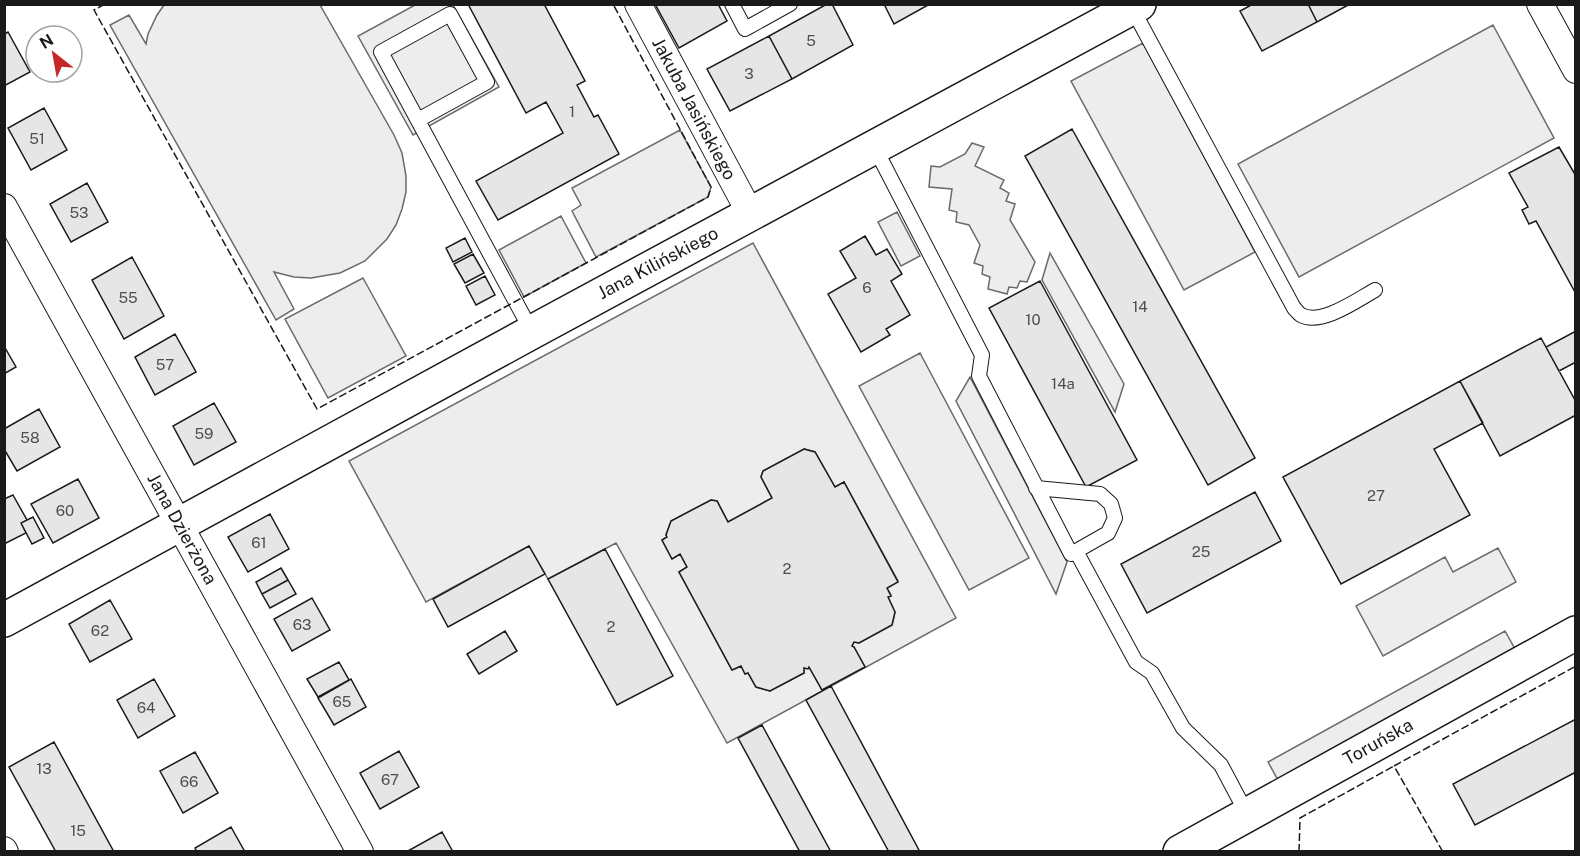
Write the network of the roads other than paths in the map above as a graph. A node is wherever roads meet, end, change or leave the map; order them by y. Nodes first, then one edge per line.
1 (638, 4) edge
2 (732, 4) edge
3 (790, 4) edge
4 (1540, 4) edge
5 (1135, 6) edge
6 (1096, 15) edge
7 (1575, 70) edge
8 (418, 120) junction
9 (874, 146) junction
10 (4, 207) edge
11 (750, 213) junction
12 (1375, 290) dead end
13 (532, 332) junction
14 (1036, 488) junction
15 (179, 524) junction
16 (1076, 551) junction
17 (4, 620) edge
18 (1575, 633) edge
19 (1247, 814) junction
20 (360, 852) edge
21 (1180, 852) edge

1 - 11 street, Jakuba Jasińskiego
2 - 3 lane
4 - 7 street
5 - 6 street, Jana Kilińskiego
5 - 12 lane
6 - 9 street, Jana Kilińskiego
8 - 8 lane
8 - 13 lane
9 - 11 street, Jana Kilińskiego
9 - 14 lane
10 - 15 street, Jana Dzierżona
11 - 13 street, Jana Kilińskiego
13 - 15 street, Jana Kilińskiego
14 - 16 lane
14 - 16 lane
15 - 17 street, Jana Kilińskiego
15 - 20 street, Jana Dzierżona
16 - 19 lane
18 - 19 street, Toruńska
19 - 21 street, Toruńska

